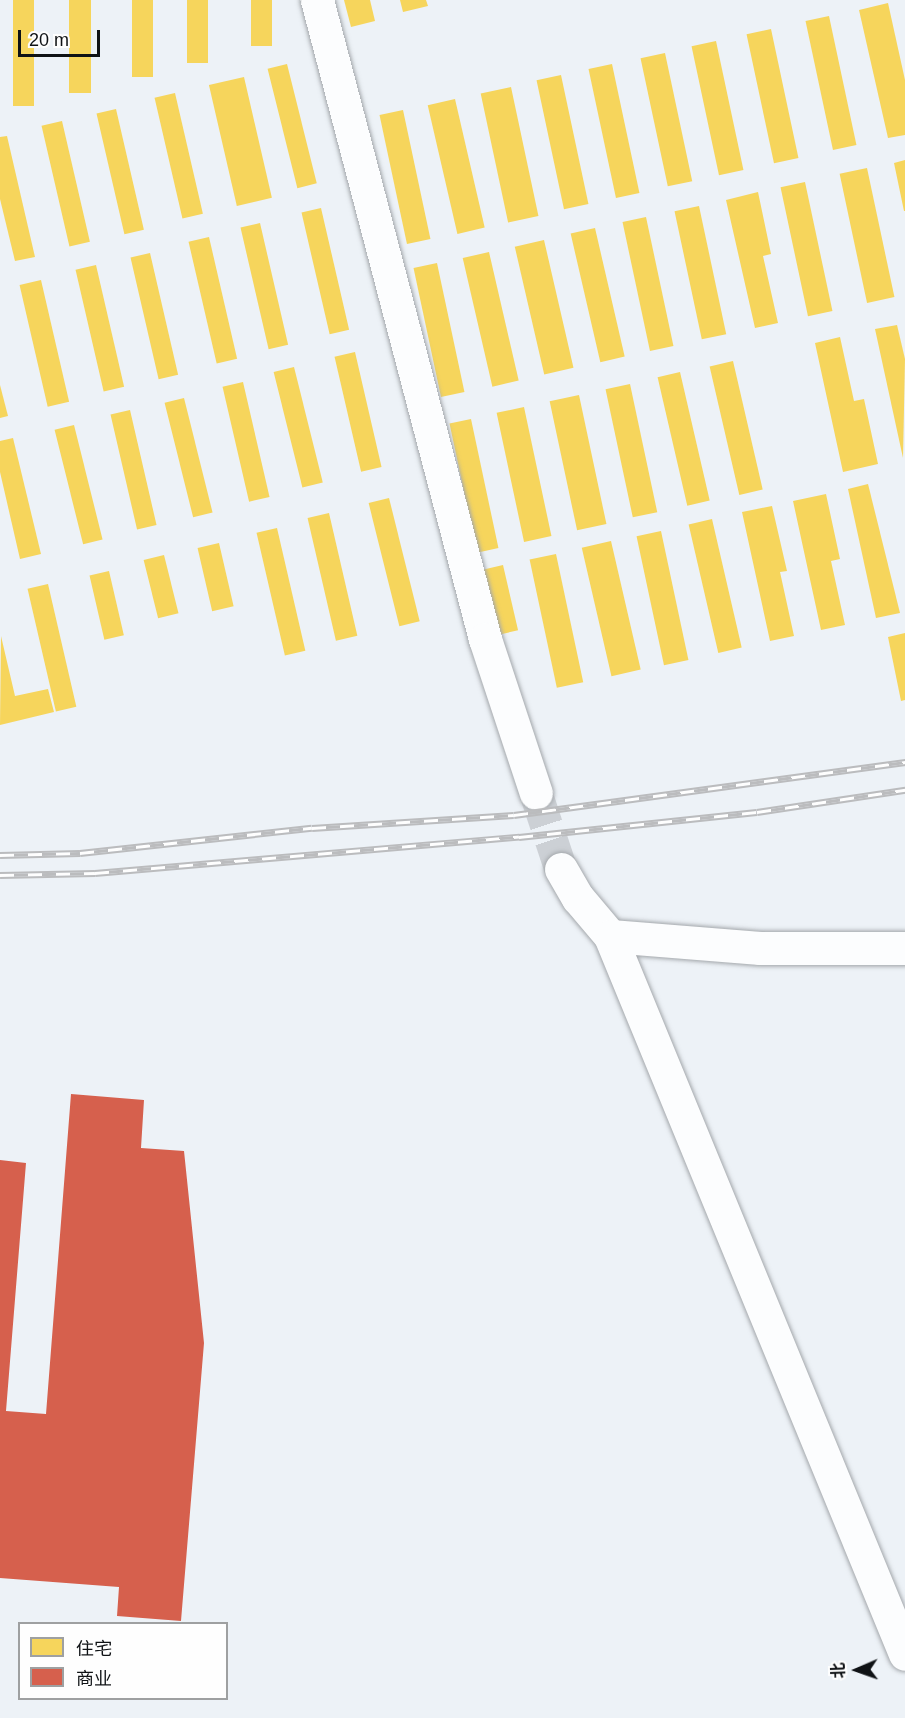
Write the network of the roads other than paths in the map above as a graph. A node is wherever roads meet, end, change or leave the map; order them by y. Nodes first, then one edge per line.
1 (317, 0) edge
2 (536, 793) tunnel mouth
3 (561, 869) tunnel mouth
4 (610, 936) junction
5 (905, 948) edge
6 (905, 1654) edge

1 - 2 street
3 - 4 street
4 - 5 street
4 - 6 street

